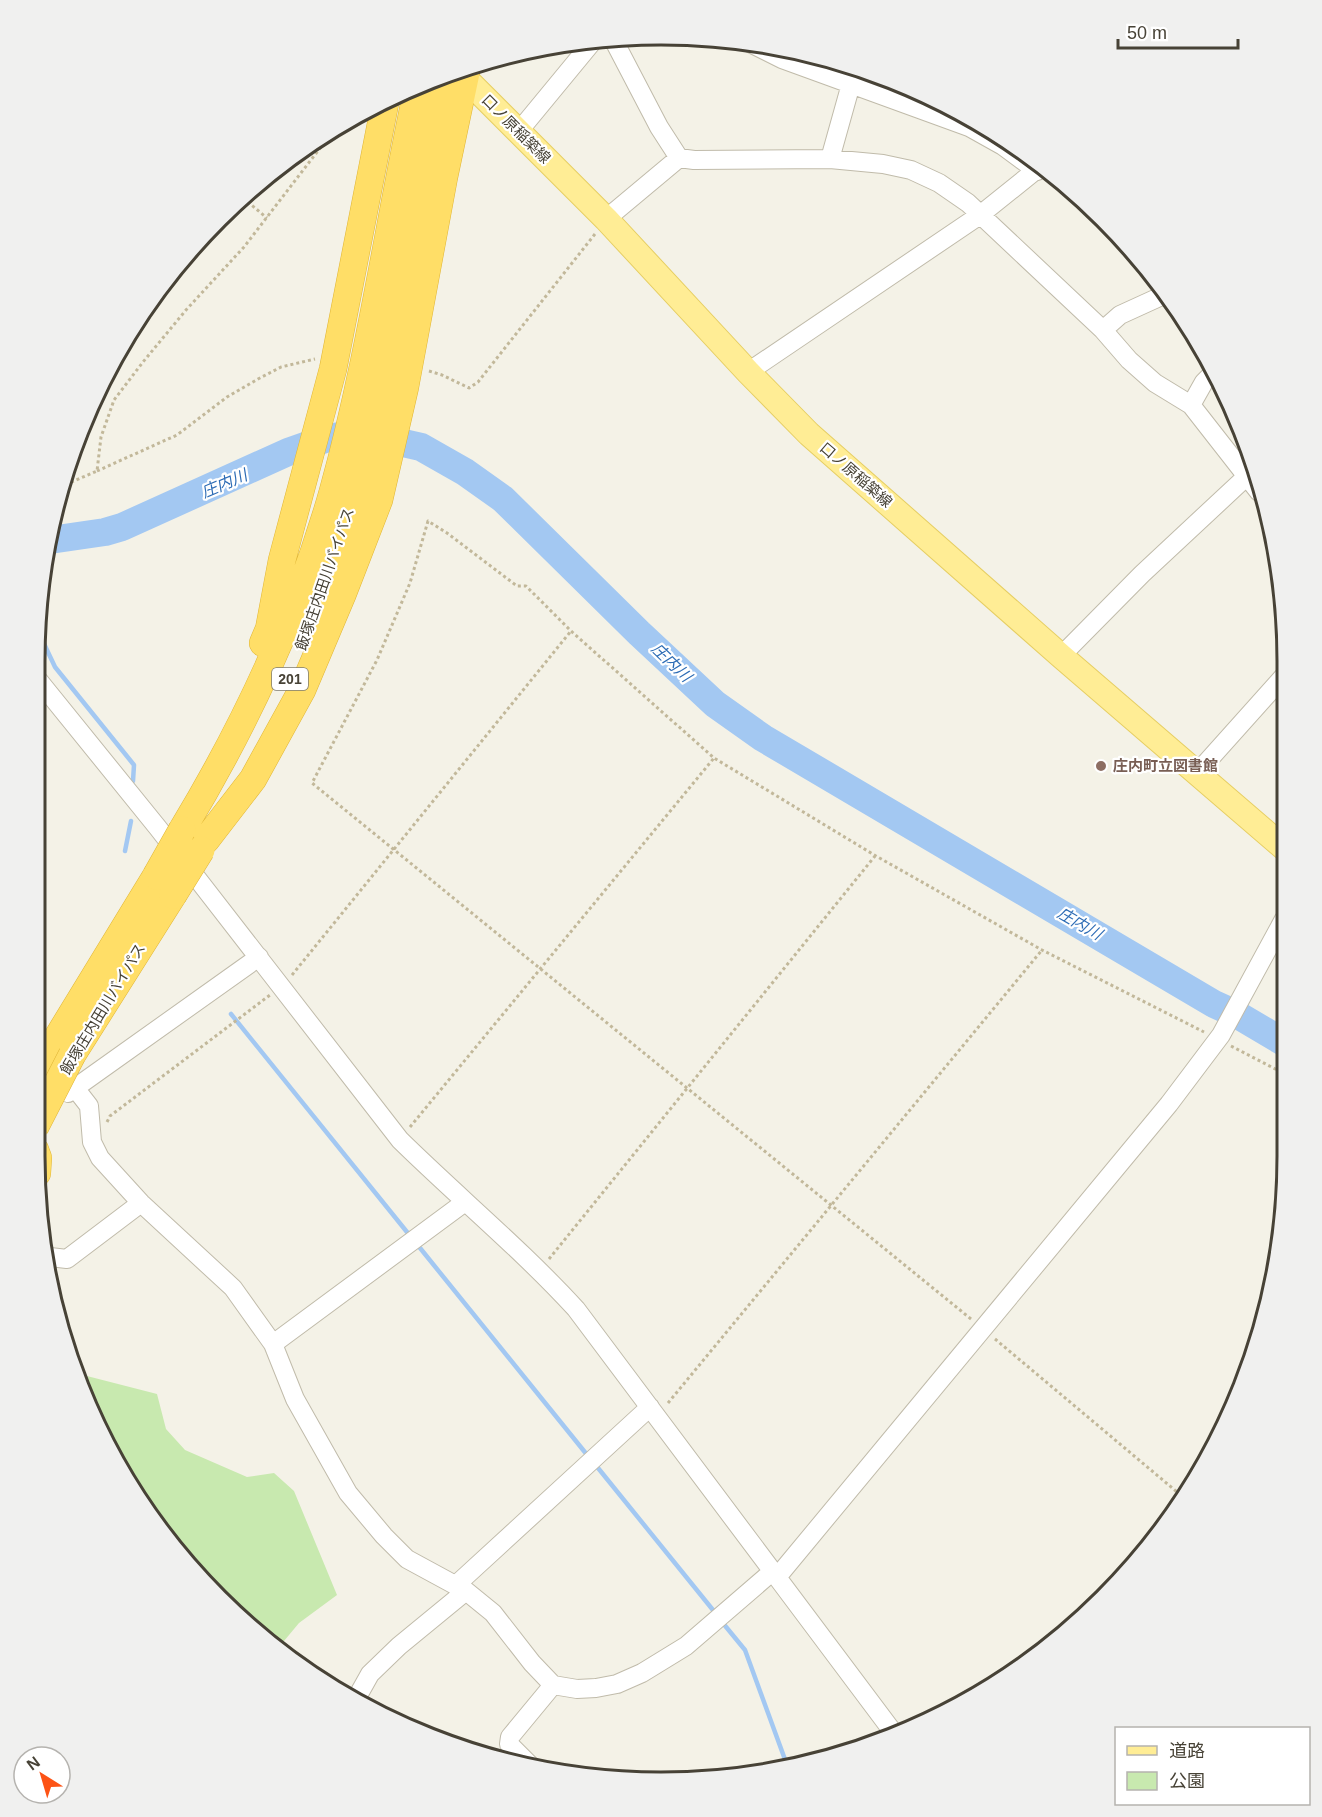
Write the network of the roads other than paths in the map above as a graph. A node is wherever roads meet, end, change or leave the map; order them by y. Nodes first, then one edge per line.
1 (617, 46) edge
2 (586, 49) edge
3 (776, 56) edge
4 (853, 76) edge
5 (462, 78) edge
6 (457, 80) edge
7 (446, 84) edge
8 (850, 85) junction
9 (421, 105) edge
10 (383, 112) edge
11 (963, 125) edge
12 (519, 131) junction
13 (679, 158) junction
14 (830, 159) junction
15 (1036, 172) edge
16 (980, 215) junction
17 (606, 219) junction
18 (1158, 298) edge
19 (1103, 330) junction
20 (748, 372) junction
21 (392, 378) junction
22 (1207, 379) edge
23 (1191, 405) junction
24 (1246, 477) junction
25 (1250, 481) edge
26 (355, 496) junction
27 (1061, 656) junction
28 (1277, 683) edge
29 (45, 689) edge
30 (1197, 773) junction
31 (196, 832) junction
32 (1277, 842) edge
33 (1277, 932) edge
34 (259, 957) junction
35 (61, 1052) junction
36 (45, 1065) edge
37 (75, 1088) junction
38 (45, 1097) edge
39 (45, 1109) edge
40 (465, 1202) junction
41 (141, 1203) junction
42 (54, 1257) edge
43 (273, 1344) junction
44 (654, 1412) junction
45 (776, 1574) junction
46 (461, 1588) junction
47 (553, 1685) junction
48 (360, 1693) edge
49 (890, 1728) edge
50 (520, 1755) edge

1 - 13 street
2 - 12 street
3 - 8 street
4 - 8 street
5 - 12 main road, 口ノ原稲築線
6 - 21 highway
7 - 9 highway, 飯塚庄内田川バイパス / 201
8 - 11 street
8 - 14 street
9 - 21 highway, 飯塚庄内田川バイパス / 201
10 - 31 highway
12 - 17 main road, 口ノ原稲築線
13 - 14 street
13 - 17 street
14 - 16 street
15 - 16 street
16 - 19 street
16 - 20 street
17 - 20 main road, 口ノ原稲築線
18 - 19 street
19 - 23 street
20 - 27 main road, 口ノ原稲築線
21 - 26 highway
21 - 26 highway, 飯塚庄内田川バイパス / 201
22 - 23 street
23 - 24 street
24 - 25 street
24 - 27 street
26 - 31 highway, 飯塚庄内田川バイパス / 201
26 - 31 highway
27 - 30 main road, 口ノ原稲築線
28 - 30 street
29 - 34 street
30 - 32 main road, 口ノ原稲築線
31 - 35 highway, 飯塚庄内田川バイパス / 201, bridge
33 - 45 street
34 - 37 street
34 - 40 street
35 - 36 highway, 飯塚庄内田川バイパス / 201
35 - 38 highway, 飯塚庄内田川バイパス / 201, bridge
37 - 39 street
37 - 41 street
40 - 43 street
40 - 44 street
41 - 42 street
41 - 43 street
43 - 46 street
44 - 45 street
44 - 46 street
45 - 47 street
45 - 49 street
46 - 47 street
46 - 48 street
47 - 50 street

